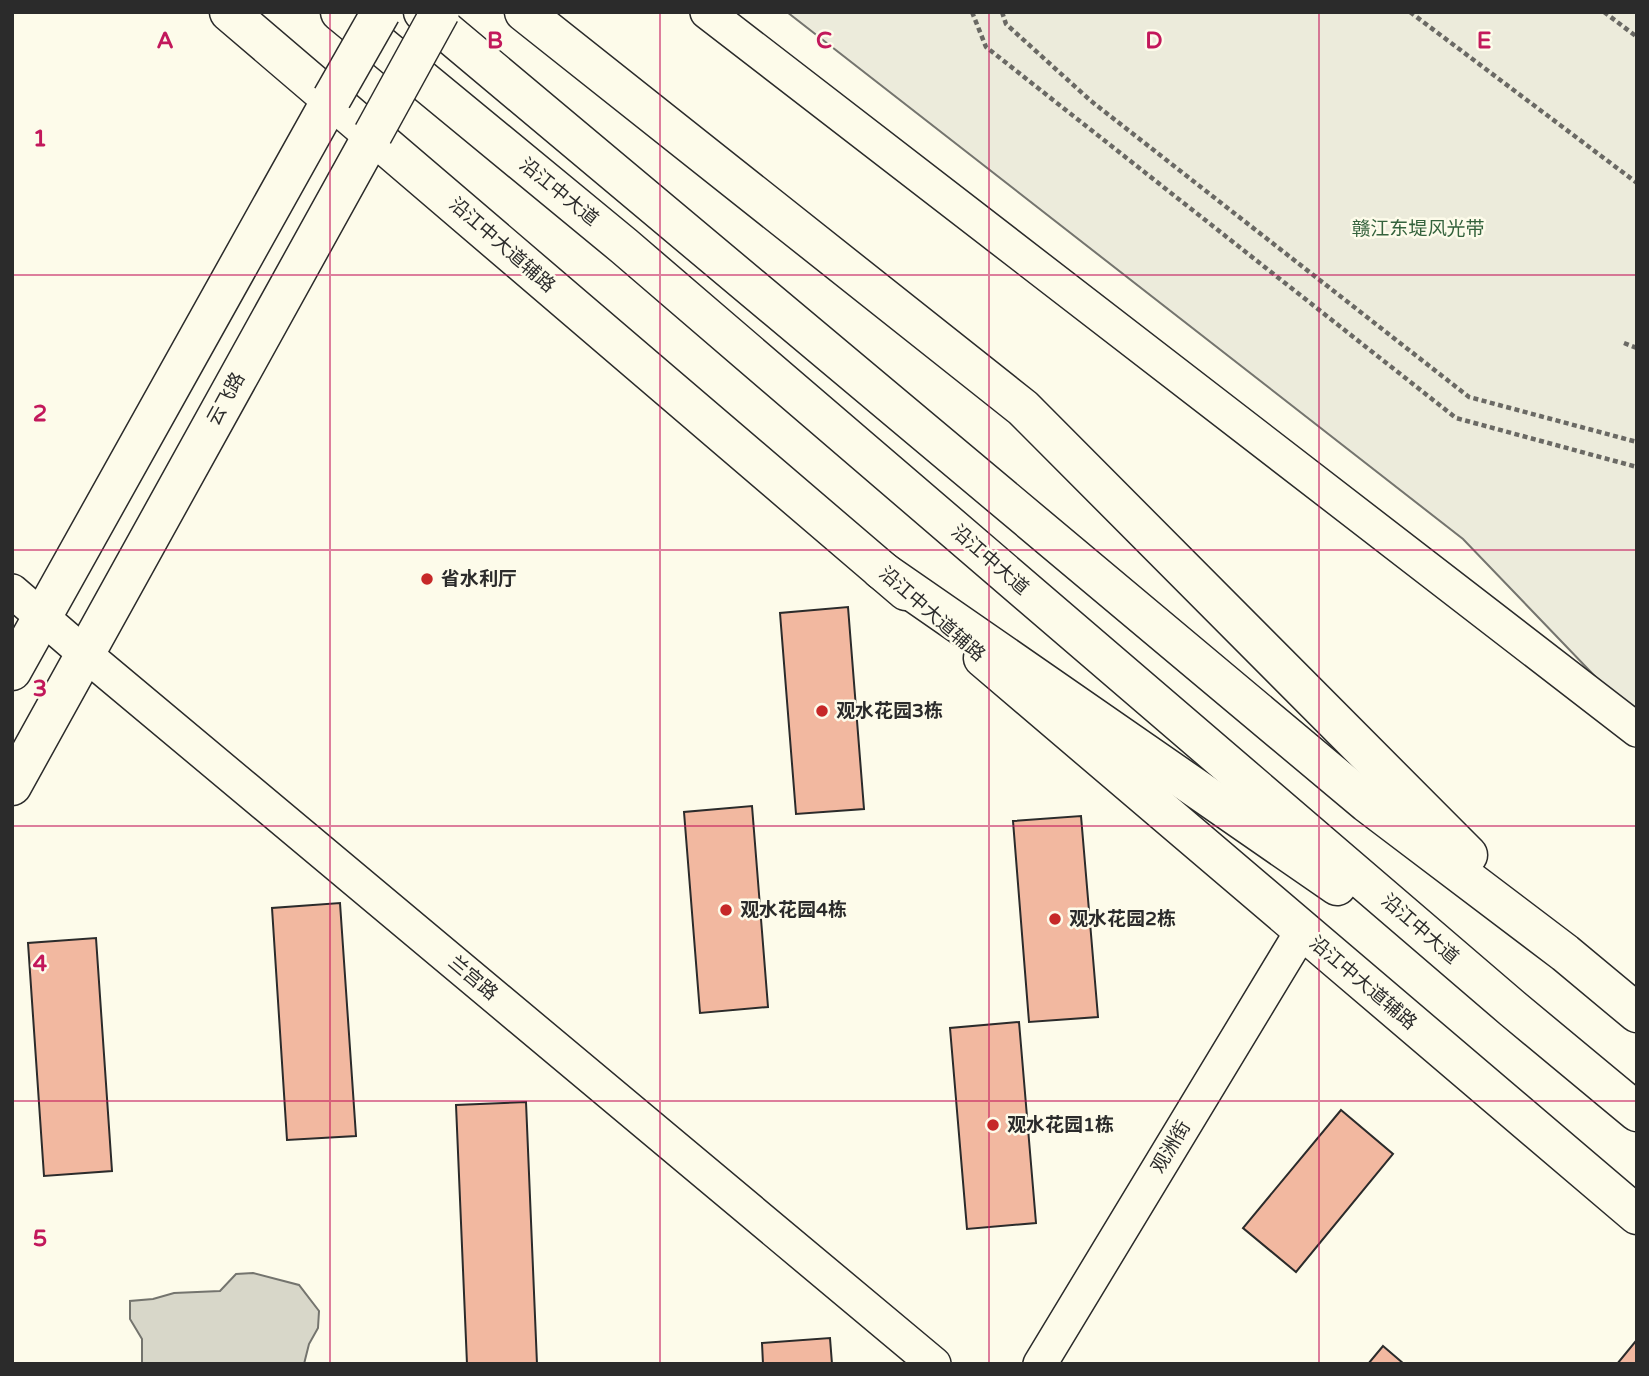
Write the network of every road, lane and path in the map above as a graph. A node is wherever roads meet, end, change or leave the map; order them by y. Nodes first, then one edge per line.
1 (229, 12) edge
2 (340, 12) edge
3 (381, 12) edge
4 (423, 12) edge
5 (440, 12) edge
6 (524, 12) edge
7 (708, 12) edge
8 (972, 12) edge
9 (1002, 12) edge
10 (1410, 12) edge
11 (1604, 12) edge
12 (1637, 37) edge
13 (332, 98) junction
14 (373, 134) junction
15 (1637, 183) edge
16 (1624, 343) dead end
17 (1637, 348) edge
18 (1637, 442) edge
19 (1637, 467) edge
20 (881, 570) junction
21 (12, 591) edge
22 (41, 616) junction
23 (85, 654) junction
24 (12, 671) edge
25 (1637, 730) edge
26 (12, 786) edge
27 (1302, 931) junction
28 (1566, 953) junction
29 (1514, 1009) junction
30 (1637, 1013) edge
31 (1637, 1112) edge
32 (1637, 1215) edge
33 (934, 1364) edge
34 (1040, 1364) edge

1 - 13 main road, 沿江中大道辅路
2 - 29 main road, 沿江中大道
3 - 13 main road, bridge
4 - 28 main road
5 - 14 main road, 云飞路, bridge
6 - 28 main road
7 - 25 street
8 - 19 path
9 - 18 path
10 - 15 path
11 - 12 path
13 - 14 main road, 沿江中大道辅路
13 - 22 main road
14 - 20 main road, 沿江中大道辅路
14 - 23 main road, 云飞路
16 - 17 path
20 - 27 main road, 沿江中大道辅路
20 - 29 main road
21 - 22 street, 兰宫路
22 - 23 street, 兰宫路
22 - 24 main road
23 - 26 main road, 云飞路
23 - 33 street, 兰宫路
27 - 32 main road, 沿江中大道辅路
27 - 34 street, 观洲街
28 - 30 main road
29 - 31 main road, 沿江中大道

